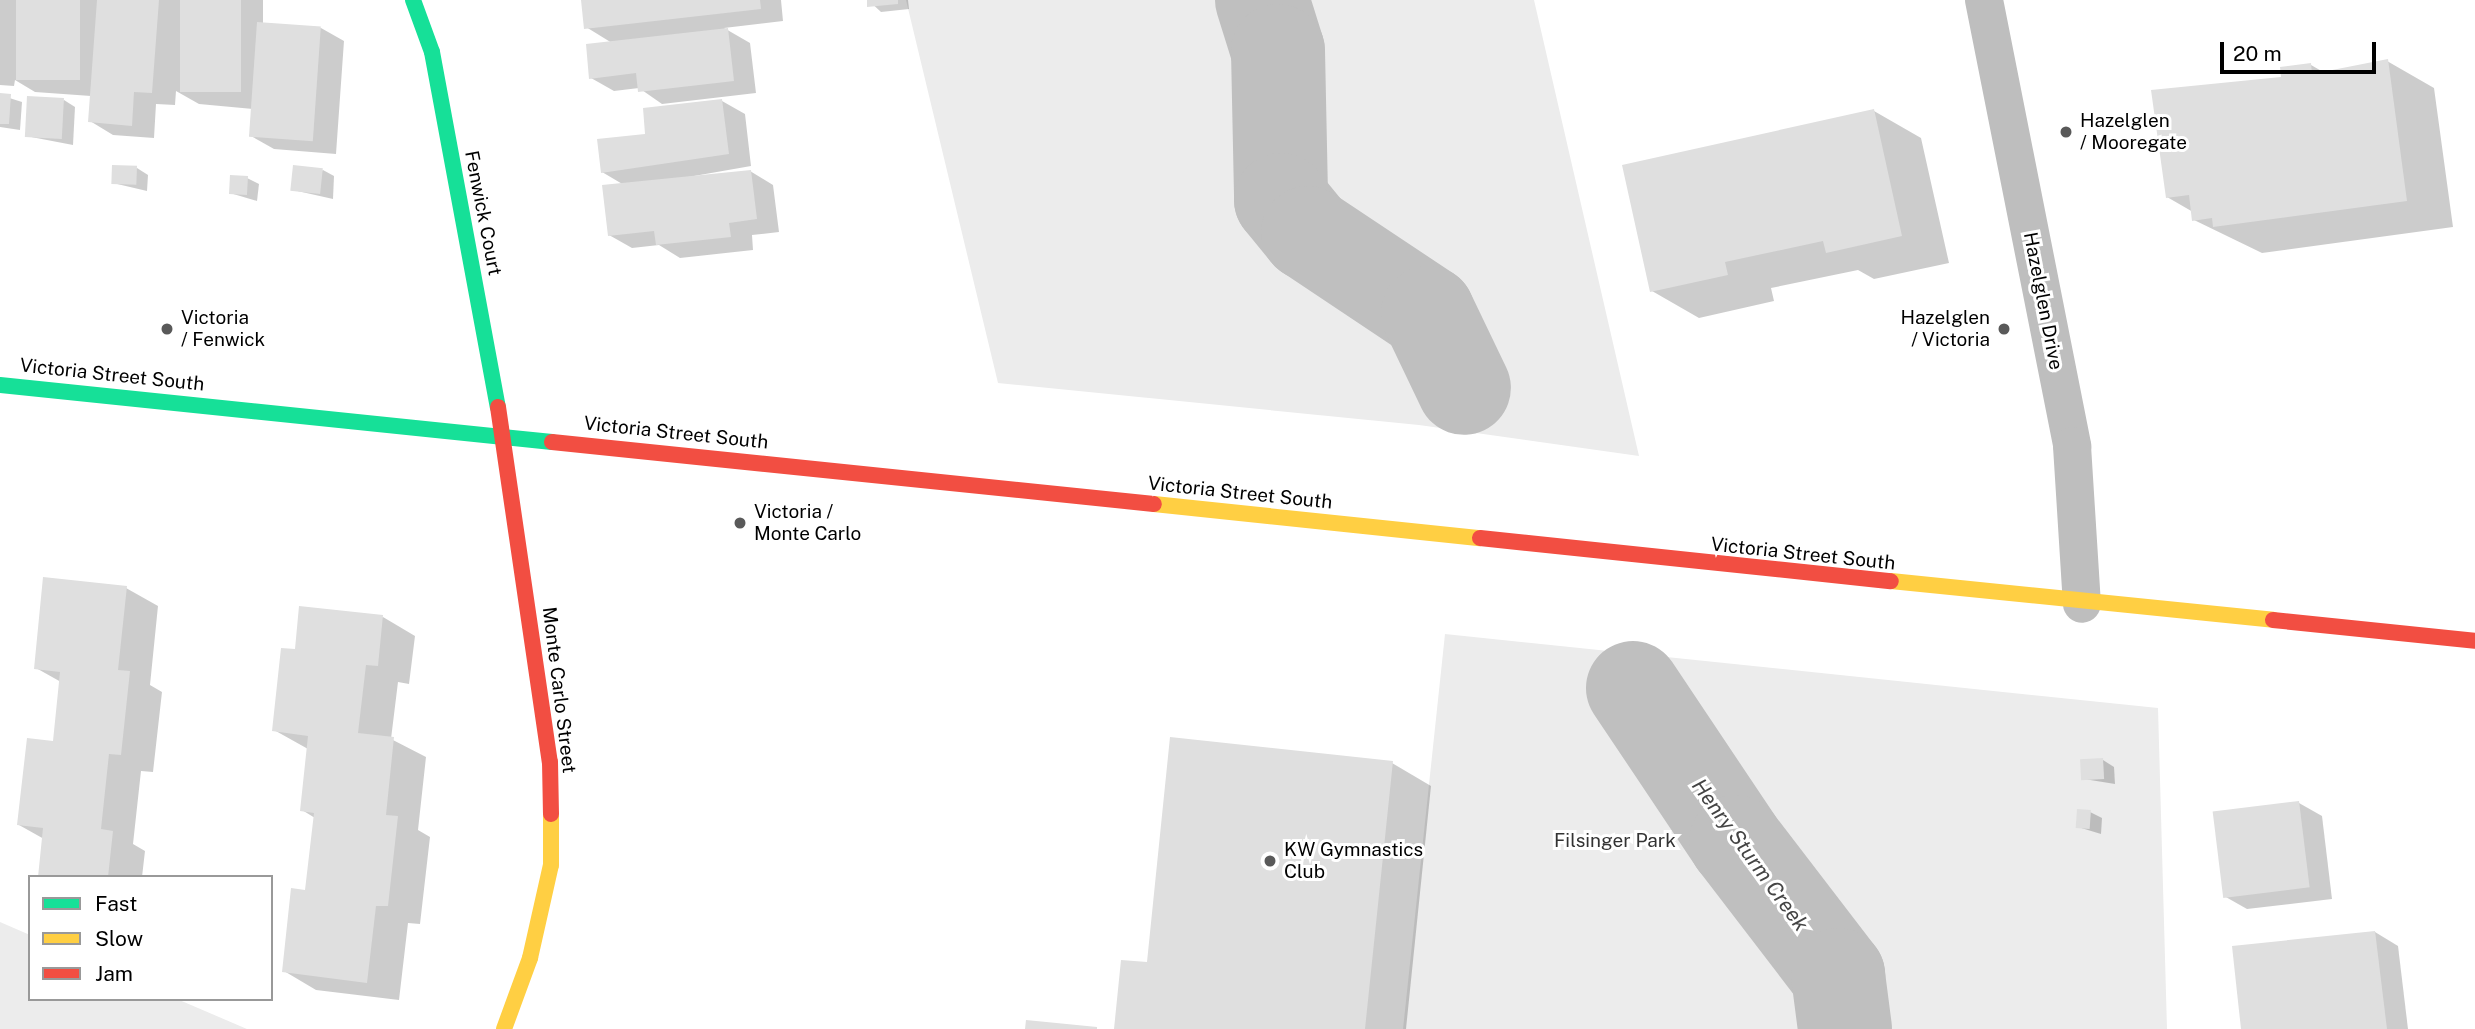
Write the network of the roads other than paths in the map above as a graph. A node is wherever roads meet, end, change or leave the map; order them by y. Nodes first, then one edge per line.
1 (413, 0) edge
2 (1984, 0) edge
3 (0, 386) edge
4 (503, 436) junction
5 (2082, 604) junction
6 (2475, 641) edge
7 (504, 1029) edge

1 - 4 main road, Fenwick Court
2 - 5 street, Hazelglen Drive
3 - 4 main road, Victoria Street South
4 - 5 main road, Victoria Street South
4 - 7 main road, Monte Carlo Street
5 - 6 main road, Victoria Street South

